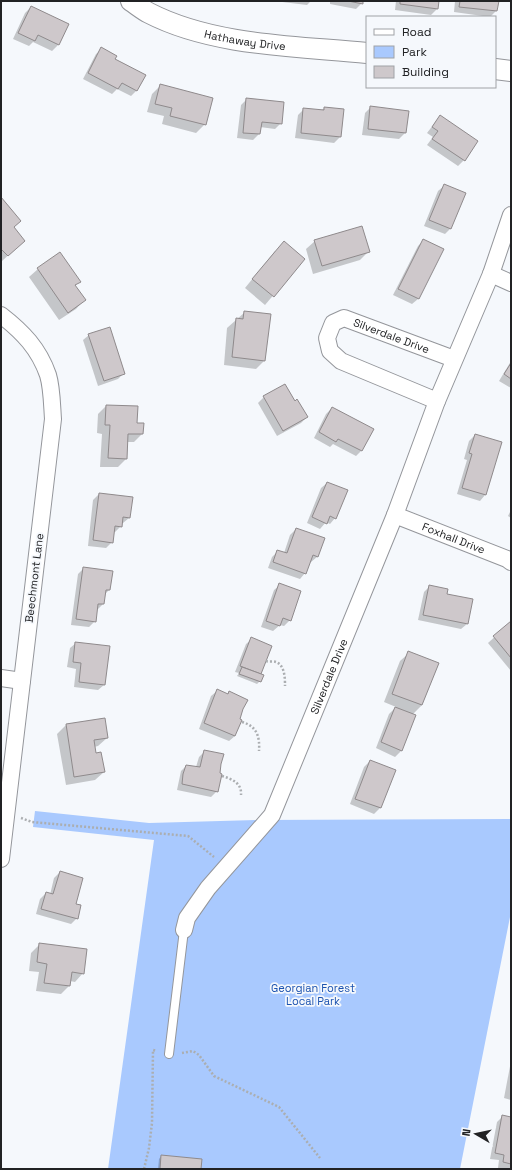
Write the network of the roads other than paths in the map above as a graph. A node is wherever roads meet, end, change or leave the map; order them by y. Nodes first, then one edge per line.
1 (131, 1) edge
2 (366, 53) edge
3 (496, 68) edge
4 (511, 71) edge
5 (511, 215) edge
6 (491, 274) junction
7 (511, 283) edge
8 (1, 315) edge
9 (454, 359) junction
10 (437, 401) junction
11 (396, 515) junction
12 (511, 562) edge
13 (1, 678) edge
14 (22, 681) junction
15 (1, 859) edge
16 (184, 930) joint
17 (169, 1054) road end

1 - 2 street, Hathaway Drive
3 - 4 street
5 - 6 street, Silverdale Drive
6 - 7 street
6 - 9 street, Silverdale Drive
8 - 14 street, Beechmont Lane
9 - 10 street, Silverdale Drive
9 - 10 street, Silverdale Drive
10 - 11 street, Silverdale Drive
11 - 12 street, Foxhall Drive
11 - 16 street, Silverdale Drive
13 - 14 street
14 - 15 street, Beechmont Lane
16 - 17 lane

